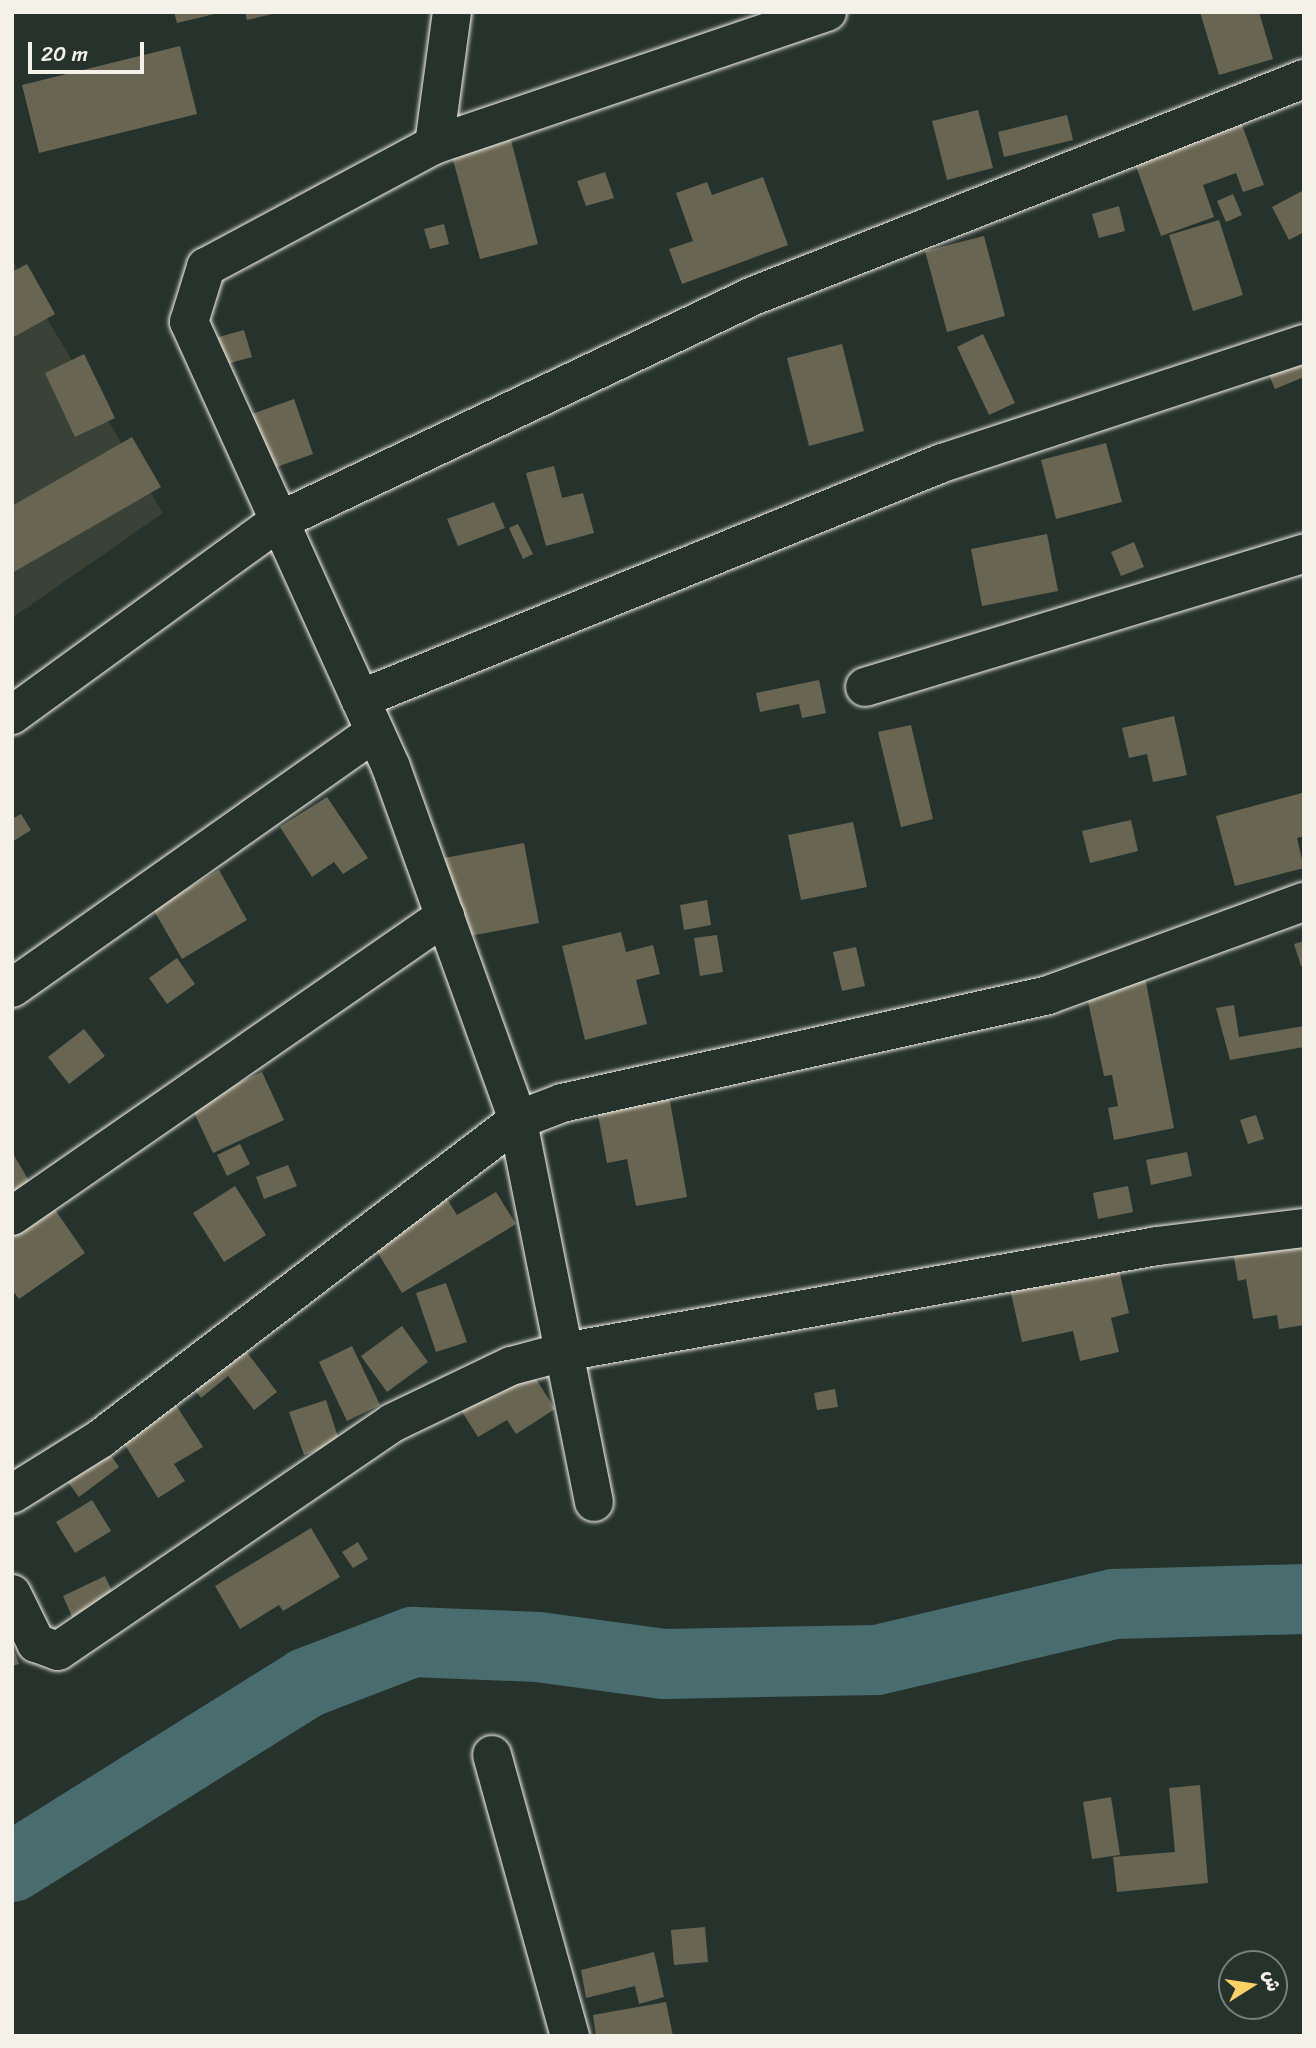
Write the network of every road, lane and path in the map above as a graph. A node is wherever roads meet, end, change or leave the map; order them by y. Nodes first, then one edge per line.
1 (452, 12) edge
2 (827, 12) edge
3 (1304, 79) edge
4 (434, 145) junction
5 (1304, 344) edge
6 (279, 521) junction
7 (1304, 554) edge
8 (865, 687) dead end
9 (12, 715) edge
10 (367, 715) junction
11 (1304, 901) edge
12 (445, 916) junction
13 (12, 988) edge
14 (517, 1120) junction
15 (12, 1216) edge
16 (1304, 1227) edge
17 (564, 1352) junction
18 (12, 1494) edge
19 (594, 1502) dead end
20 (12, 1594) edge
21 (492, 1755) dead end
22 (570, 2036) edge

1 - 4 street
2 - 4 street
3 - 6 street
4 - 6 street
5 - 10 street
6 - 9 street
6 - 10 street
7 - 8 street
10 - 12 street
10 - 13 street
11 - 14 street
12 - 14 street
12 - 15 street
14 - 17 street
14 - 18 street
16 - 17 street
17 - 19 street
17 - 20 street
21 - 22 street

